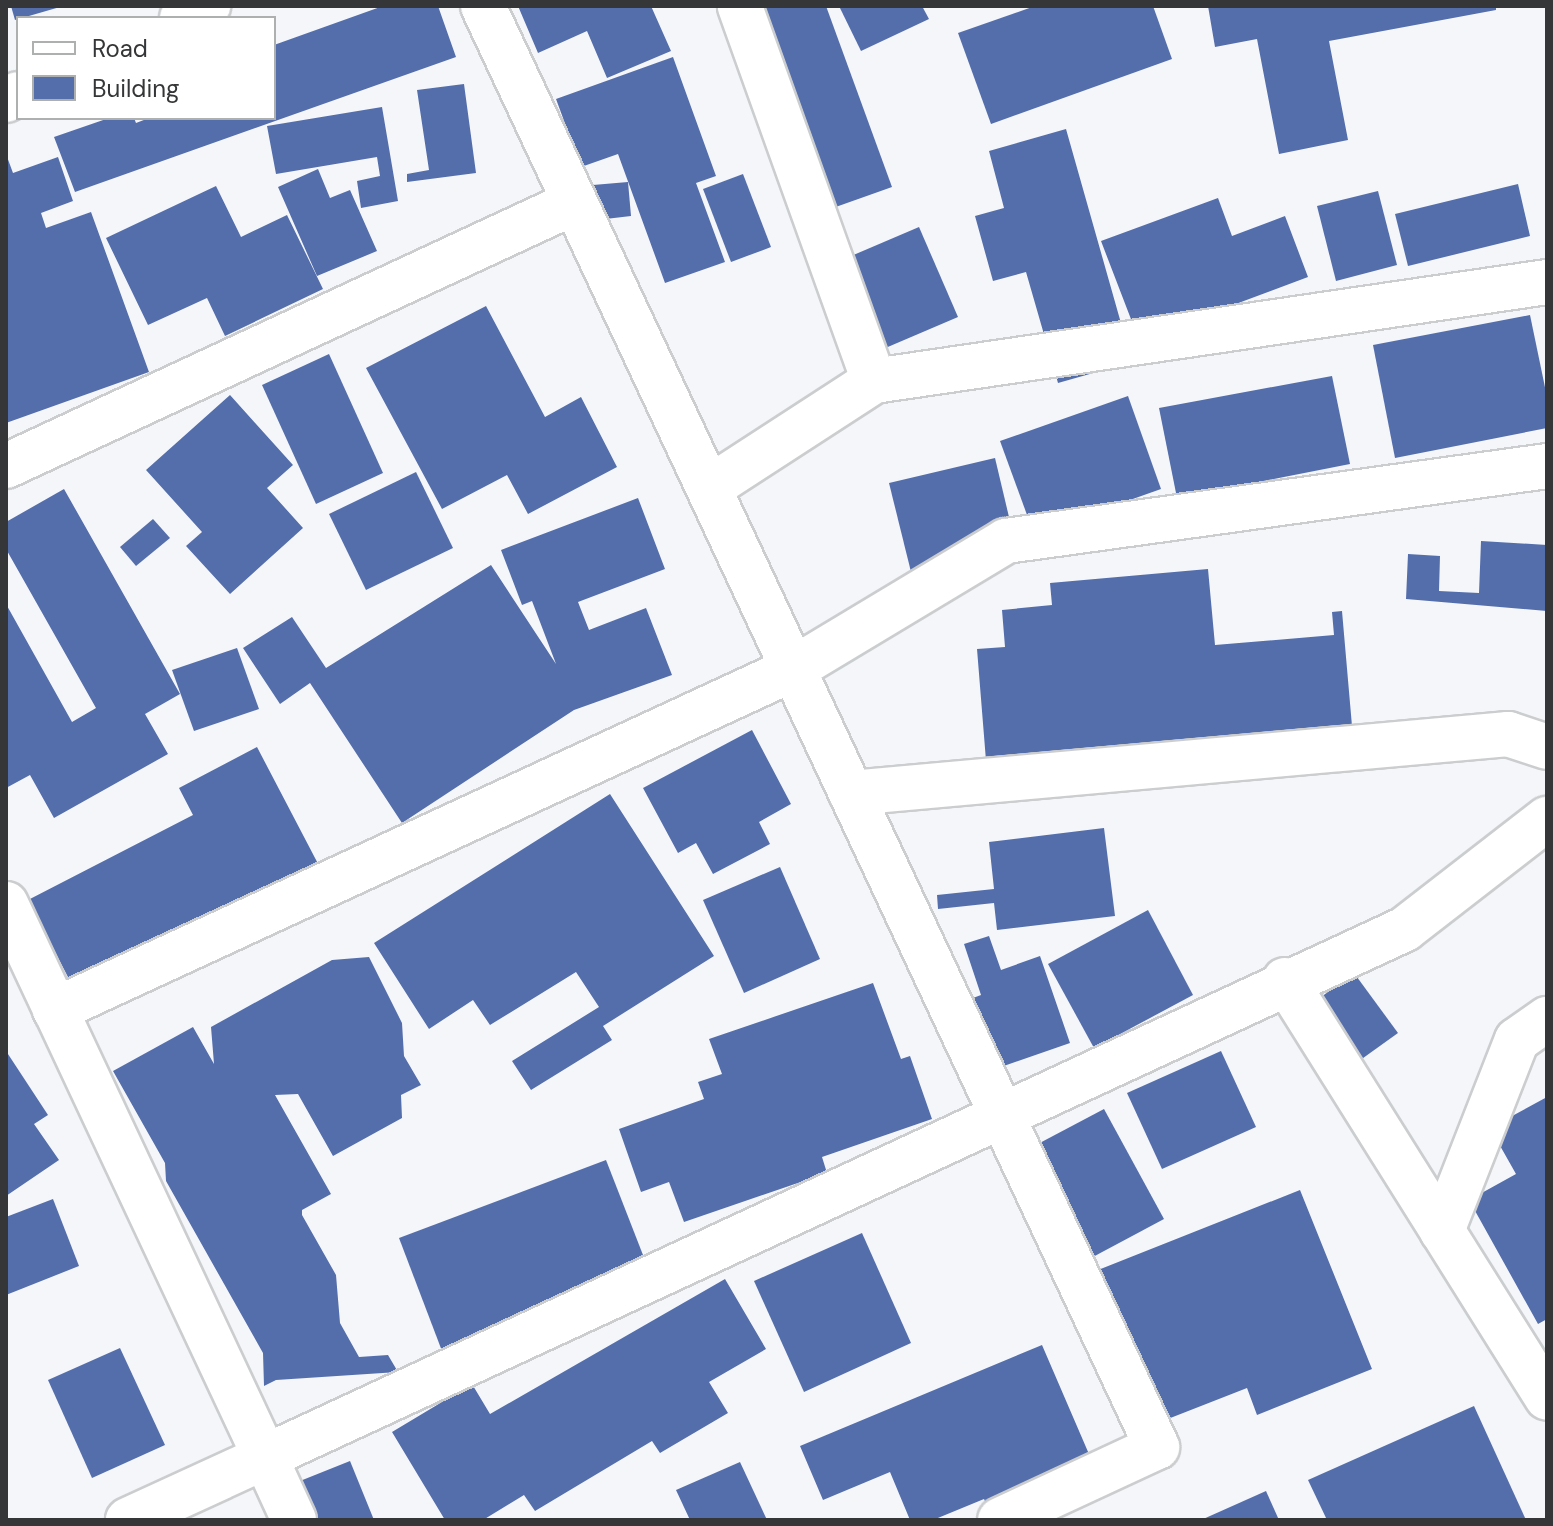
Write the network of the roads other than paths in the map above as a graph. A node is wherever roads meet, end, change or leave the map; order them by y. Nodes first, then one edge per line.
1 (208, 6) edge
2 (483, 6) edge
3 (740, 6) edge
4 (186, 16) edge
5 (575, 202) junction
6 (1547, 282) edge
7 (874, 381) junction
8 (6, 466) edge
9 (1547, 466) edge
10 (709, 488) junction
11 (793, 669) junction
12 (1547, 747) edge
13 (851, 793) junction
14 (1547, 819) edge
15 (6, 904) edge
16 (1285, 980) junction
17 (55, 1010) junction
18 (1547, 1019) edge
19 (1002, 1116) junction
20 (1442, 1231) junction
21 (1547, 1398) edge
22 (265, 1457) junction
23 (128, 1520) edge
24 (294, 1520) edge
25 (1000, 1520) edge

1 - 4 street
2 - 5 street
3 - 7 street
5 - 8 street
5 - 10 street
6 - 7 street
7 - 10 street
9 - 11 street
10 - 11 street
11 - 13 street
11 - 17 street
12 - 13 street
13 - 19 street
14 - 16 street
15 - 17 street
16 - 19 street
16 - 20 street
17 - 22 street
18 - 20 street
19 - 22 street
19 - 25 street
20 - 21 street
22 - 23 street
22 - 24 street

